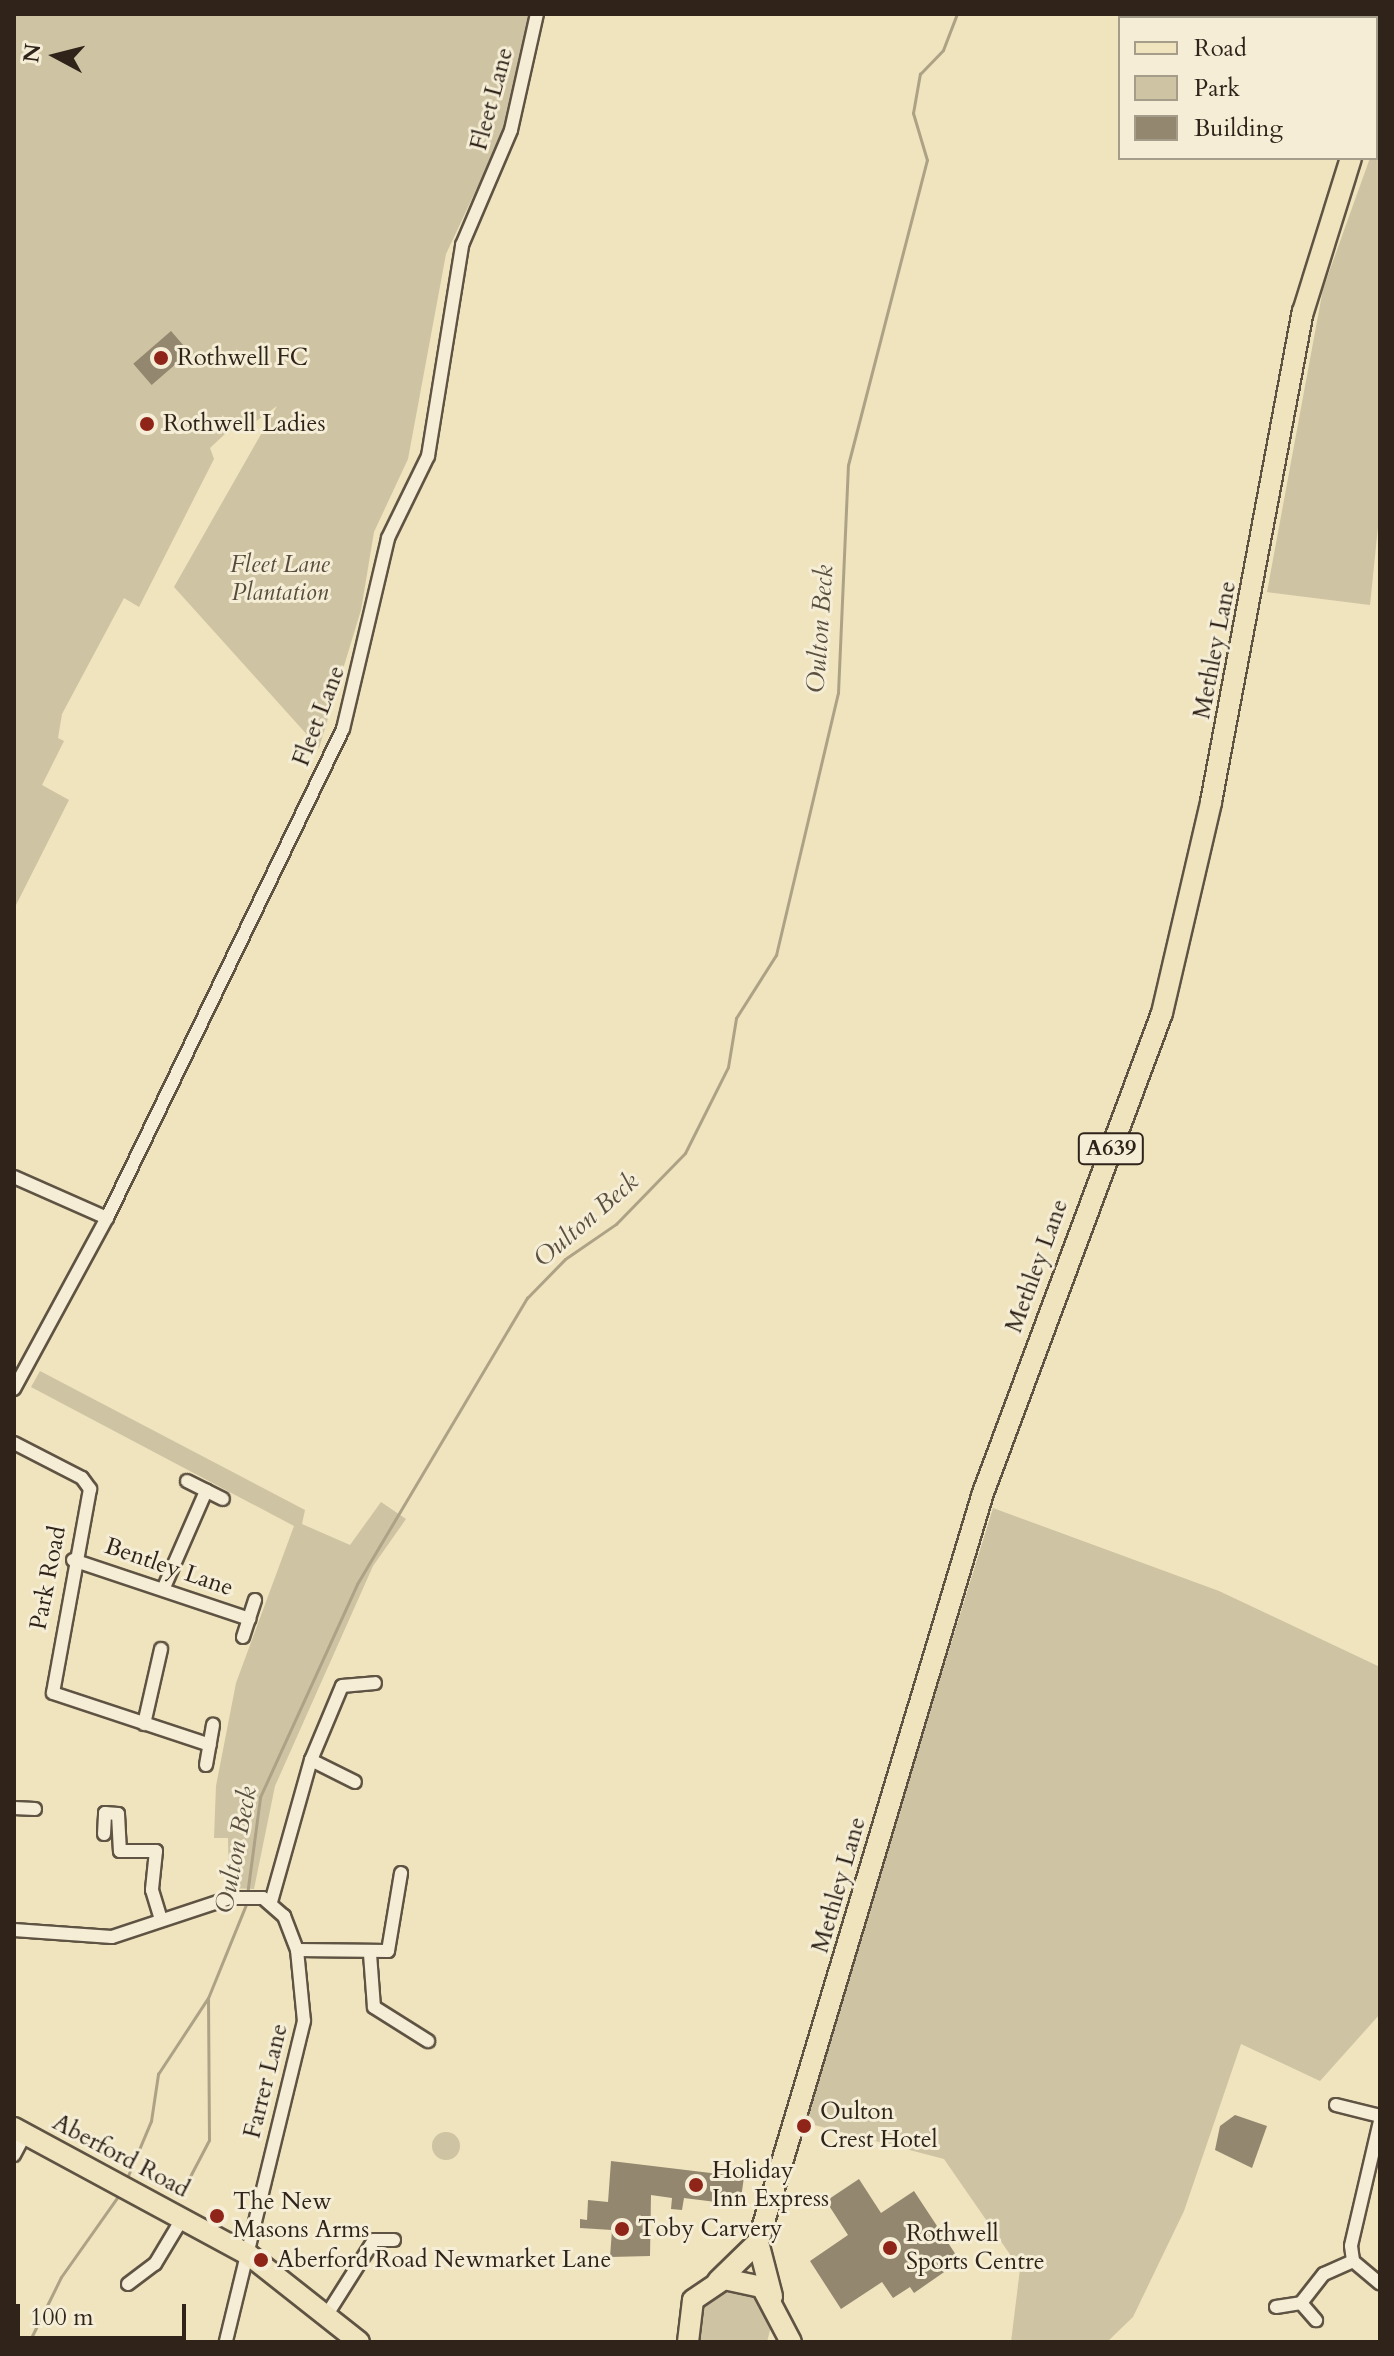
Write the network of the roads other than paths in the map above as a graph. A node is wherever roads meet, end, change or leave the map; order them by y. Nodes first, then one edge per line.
1 (537, 14) edge
2 (1350, 160) edge
3 (14, 1177) edge
4 (107, 1218) junction
5 (14, 1389) edge
6 (14, 1443) edge
7 (187, 1481) dead end
8 (206, 1491) junction
9 (223, 1499) dead end
10 (73, 1560) junction
11 (165, 1585) junction
12 (255, 1600) dead end
13 (249, 1619) junction
14 (243, 1637) dead end
15 (161, 1649) dead end
16 (375, 1683) dead end
17 (144, 1724) junction
18 (213, 1725) dead end
19 (210, 1745) junction
20 (311, 1760) junction
21 (206, 1765) dead end
22 (355, 1782) dead end
23 (14, 1808) edge
24 (35, 1809) dead end
25 (104, 1834) dead end
26 (401, 1873) dead end
27 (271, 1902) junction
28 (161, 1920) junction
29 (14, 1930) edge
30 (297, 1950) junction
31 (370, 1954) junction
32 (428, 2041) dead end
33 (1336, 2105) dead end
34 (1380, 2119) edge
35 (20, 2131) edge
36 (14, 2155) edge
37 (1374, 2178) edge
38 (182, 2219) junction
39 (394, 2240) dead end
40 (758, 2242) junction
41 (249, 2255) junction
42 (1353, 2261) junction
43 (718, 2281) junction
44 (128, 2284) dead end
45 (1380, 2284) edge
46 (773, 2298) junction
47 (1301, 2303) junction
48 (1276, 2307) dead end
49 (326, 2316) junction
50 (1316, 2320) dead end
51 (687, 2333) edge
52 (784, 2336) edge
53 (226, 2342) edge
54 (359, 2342) edge
55 (673, 2342) edge

1 - 4 street, Fleet Lane
2 - 40 main road, Methley Lane / A639
3 - 4 street
4 - 5 street, Fleet Lane
6 - 10 street, Park Road
7 - 8 street
8 - 9 street
8 - 11 street
10 - 11 street, Bentley Lane
10 - 17 street, Park Road
11 - 13 street, Bentley Lane
12 - 13 street, Bentley Lane
13 - 14 street, Bentley Lane
15 - 17 street
16 - 20 street
17 - 19 street, Park Road
18 - 19 street
19 - 21 street
20 - 22 street
20 - 27 street
23 - 24 street
25 - 28 street
26 - 31 street
27 - 28 street
27 - 30 street, Farrer Lane
28 - 29 street
30 - 31 street
30 - 41 street, Farrer Lane
31 - 32 street
33 - 34 street
34 - 37 street
35 - 36 street
35 - 38 main road, Aberford Road
37 - 42 street
38 - 41 main road, Aberford Road
38 - 44 street
39 - 49 street
40 - 43 main road, Methley Lane / A639
40 - 46 main road
41 - 49 main road, Aberford Road
41 - 53 street, Farrer Lane
42 - 45 street
42 - 47 street
43 - 46 main road
43 - 51 main road, Methley Lane
46 - 52 main road
47 - 48 street
47 - 50 street
49 - 54 main road, Aberford Road
51 - 55 main road, Methley Lane

